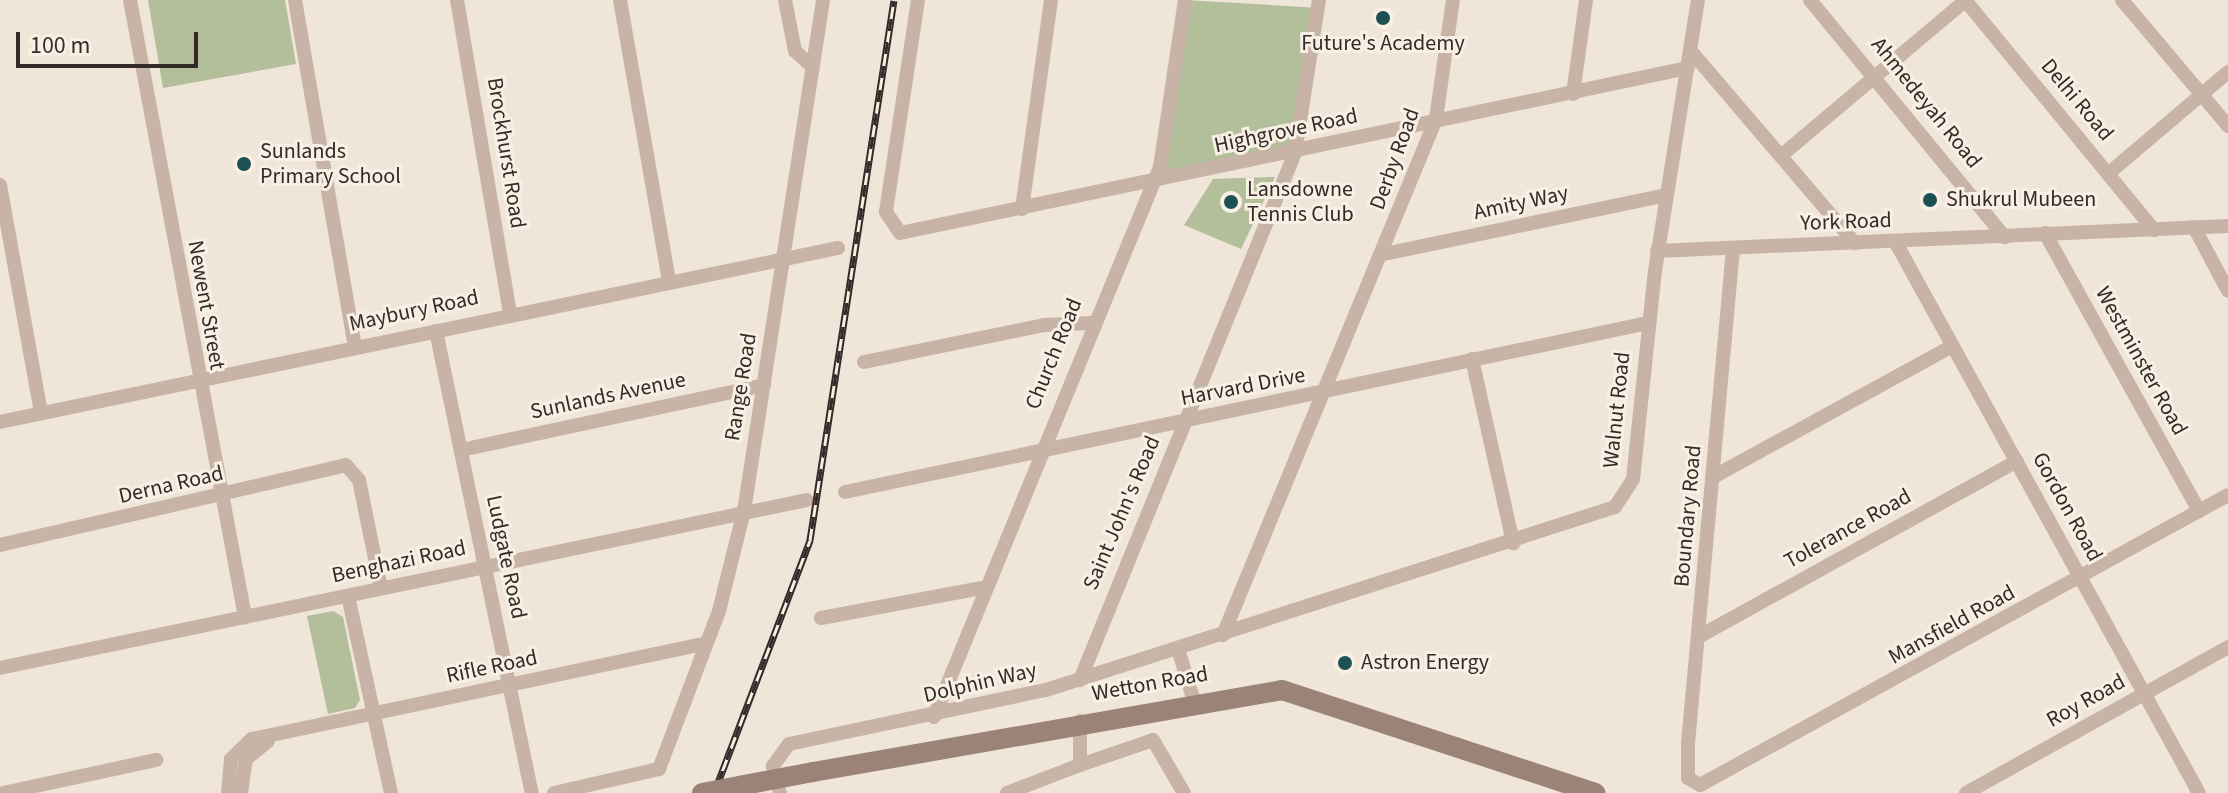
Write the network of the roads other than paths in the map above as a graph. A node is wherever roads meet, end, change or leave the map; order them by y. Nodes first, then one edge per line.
1 (130, 0) edge
2 (295, 0) edge
3 (457, 0) edge
4 (620, 0) edge
5 (785, 0) edge
6 (823, 0) edge
7 (918, 0) edge
8 (1051, 0) edge
9 (1185, 0) edge
10 (1319, 0) edge
11 (1453, 0) edge
12 (1586, 0) edge
13 (1698, 0) edge
14 (1810, 0) edge
15 (1965, 0) edge
16 (2122, 0) edge
17 (1690, 50) junction
18 (813, 67) junction
19 (1688, 68) junction
20 (2228, 72) edge
21 (1876, 73) junction
22 (1573, 94) junction
23 (2202, 95) junction
24 (1436, 119) junction
25 (2228, 126) edge
26 (1295, 153) junction
27 (1782, 155) junction
28 (2109, 173) junction
29 (1155, 180) junction
30 (0, 185) edge
31 (1666, 195) junction
32 (1022, 209) junction
33 (2228, 226) edge
34 (2194, 227) junction
35 (2154, 230) junction
36 (2045, 233) junction
37 (2005, 237) junction
38 (1855, 243) junction
39 (1896, 243) junction
40 (838, 248) dead end
41 (1733, 249) junction
42 (1657, 251) junction
43 (1384, 254) junction
44 (783, 257) junction
45 (669, 281) junction
46 (2228, 291) edge
47 (510, 313) junction
48 (1091, 323) junction
49 (1648, 323) junction
50 (436, 331) junction
51 (355, 347) junction
52 (1950, 347) junction
53 (1472, 359) junction
54 (864, 362) dead end
55 (197, 380) junction
56 (764, 385) junction
57 (1323, 394) junction
58 (41, 413) junction
59 (1184, 420) junction
60 (0, 422) edge
61 (461, 450) junction
62 (1039, 450) junction
63 (2017, 461) junction
64 (1713, 477) junction
65 (845, 492) dead end
66 (2228, 495) edge
67 (222, 498) junction
68 (807, 500) dead end
69 (744, 511) junction
70 (2199, 511) junction
71 (1513, 543) junction
72 (0, 545) edge
73 (485, 565) junction
74 (2081, 578) junction
75 (381, 588) junction
76 (982, 588) junction
77 (348, 596) junction
78 (245, 617) junction
79 (821, 618) dead end
80 (1223, 635) junction
81 (1700, 636) junction
82 (706, 643) junction
83 (2228, 647) edge
84 (1178, 649) junction
85 (0, 668) edge
86 (1080, 680) junction
87 (511, 685) junction
88 (2144, 694) junction
89 (1194, 701) junction
90 (372, 715) junction
91 (934, 717) junction
92 (1080, 721) junction
93 (286, 732) junction
94 (156, 760) dead end
95 (1080, 765) junction
96 (1696, 783) joint
97 (3, 793) edge
98 (228, 793) edge
99 (241, 793) edge
100 (391, 793) edge
101 (532, 793) edge
102 (554, 793) edge
103 (702, 793) edge
104 (780, 793) edge
105 (1007, 793) edge
106 (1184, 793) edge
107 (1595, 793) edge
108 (1966, 793) edge
109 (2199, 793) edge

1 - 55 street, Newent Street
2 - 51 street
3 - 47 street, Brockhurst Road
4 - 45 street
5 - 18 street
6 - 18 street, Range Road
7 - 32 street, Highgrove Road
8 - 32 street
9 - 29 street, Church Road
10 - 26 street, Saint John's Road
11 - 24 street, Derby Road
12 - 22 street
13 - 17 street, Walnut Road
14 - 21 street, Ahmedeyah Road
15 - 21 street
15 - 28 street, Delhi Road
16 - 23 street
17 - 19 street, Walnut Road
17 - 27 street
18 - 44 street, Range Road
19 - 22 street, Highgrove Road
19 - 31 street, Walnut Road
20 - 23 street
21 - 27 street
21 - 37 street, Ahmedeyah Road
22 - 24 street, Highgrove Road
23 - 25 street
23 - 28 street
24 - 26 street, Highgrove Road
24 - 43 street, Derby Road
26 - 29 street, Highgrove Road
26 - 59 street, Saint John's Road
27 - 38 street
28 - 35 street, Delhi Road
29 - 32 street, Highgrove Road
29 - 48 street, Church Road
30 - 58 street
31 - 42 street, Walnut Road
31 - 43 street, Amity Way
33 - 34 street, York Road
34 - 35 street, York Road
34 - 46 street
35 - 36 street, York Road
36 - 37 street, York Road
36 - 70 street, Westminster Road
37 - 39 street, York Road
38 - 39 street, York Road
38 - 41 street, York Road
39 - 52 street, Gordon Road
40 - 44 street, Maybury Road
41 - 42 street, York Road
41 - 64 street, Boundary Road
42 - 49 street, Walnut Road
43 - 57 street, Derby Road
44 - 45 street, Maybury Road
44 - 56 street, Range Road
45 - 47 street, Maybury Road
47 - 50 street, Maybury Road
48 - 54 street
48 - 62 street, Church Road
49 - 53 street, Harvard Drive
49 - 71 street, Walnut Road
50 - 51 street, Maybury Road
50 - 61 street, Ludgate Road
51 - 55 street, Maybury Road
52 - 63 street, Gordon Road
52 - 64 street
53 - 57 street, Harvard Drive
53 - 71 street
55 - 58 street, Maybury Road
55 - 67 street, Newent Street
56 - 61 street, Sunlands Avenue
56 - 69 street, Range Road
57 - 59 street, Harvard Drive
57 - 80 street, Derby Road
58 - 60 street, Maybury Road
59 - 62 street, Harvard Drive
59 - 86 street, Saint John's Road
61 - 73 street, Ludgate Road
62 - 65 street, Harvard Drive
62 - 76 street, Church Road
63 - 74 street, Gordon Road
63 - 81 street, Tolerance Road
64 - 81 street, Boundary Road
66 - 70 street, Mansfield Road
67 - 72 street, Derna Road
67 - 75 street, Derna Road
67 - 78 street, Newent Street
68 - 69 street, Benghazi Road
69 - 73 street, Benghazi Road
69 - 82 street, Range Road
70 - 74 street, Mansfield Road
71 - 80 street, Walnut Road
73 - 75 street, Benghazi Road
73 - 87 street, Ludgate Road
74 - 88 street, Gordon Road
74 - 96 street, Mansfield Road
75 - 77 street, Benghazi Road
76 - 79 street
76 - 91 street, Church Road
77 - 78 street, Benghazi Road
77 - 90 street
78 - 85 street, Benghazi Road
80 - 84 street, Walnut Road
81 - 96 street, Boundary Road
82 - 87 street, Rifle Road
82 - 102 street, Range Road
83 - 88 street, Roy Road
84 - 86 street, Dolphin Way
84 - 89 street
86 - 91 street, Dolphin Way
87 - 90 street, Rifle Road
87 - 101 street, Ludgate Road
88 - 108 street, Roy Road
88 - 109 street, Gordon Road
89 - 92 main road, Wetton Road
89 - 107 main road, Wetton Road
90 - 93 street, Rifle Road
90 - 100 street
91 - 104 street, Dolphin Way
92 - 95 street
92 - 103 main road, Wetton Road, bridge
93 - 98 street, Rifle Road
93 - 99 street, Rifle Road
94 - 97 street
95 - 105 street
95 - 106 street

